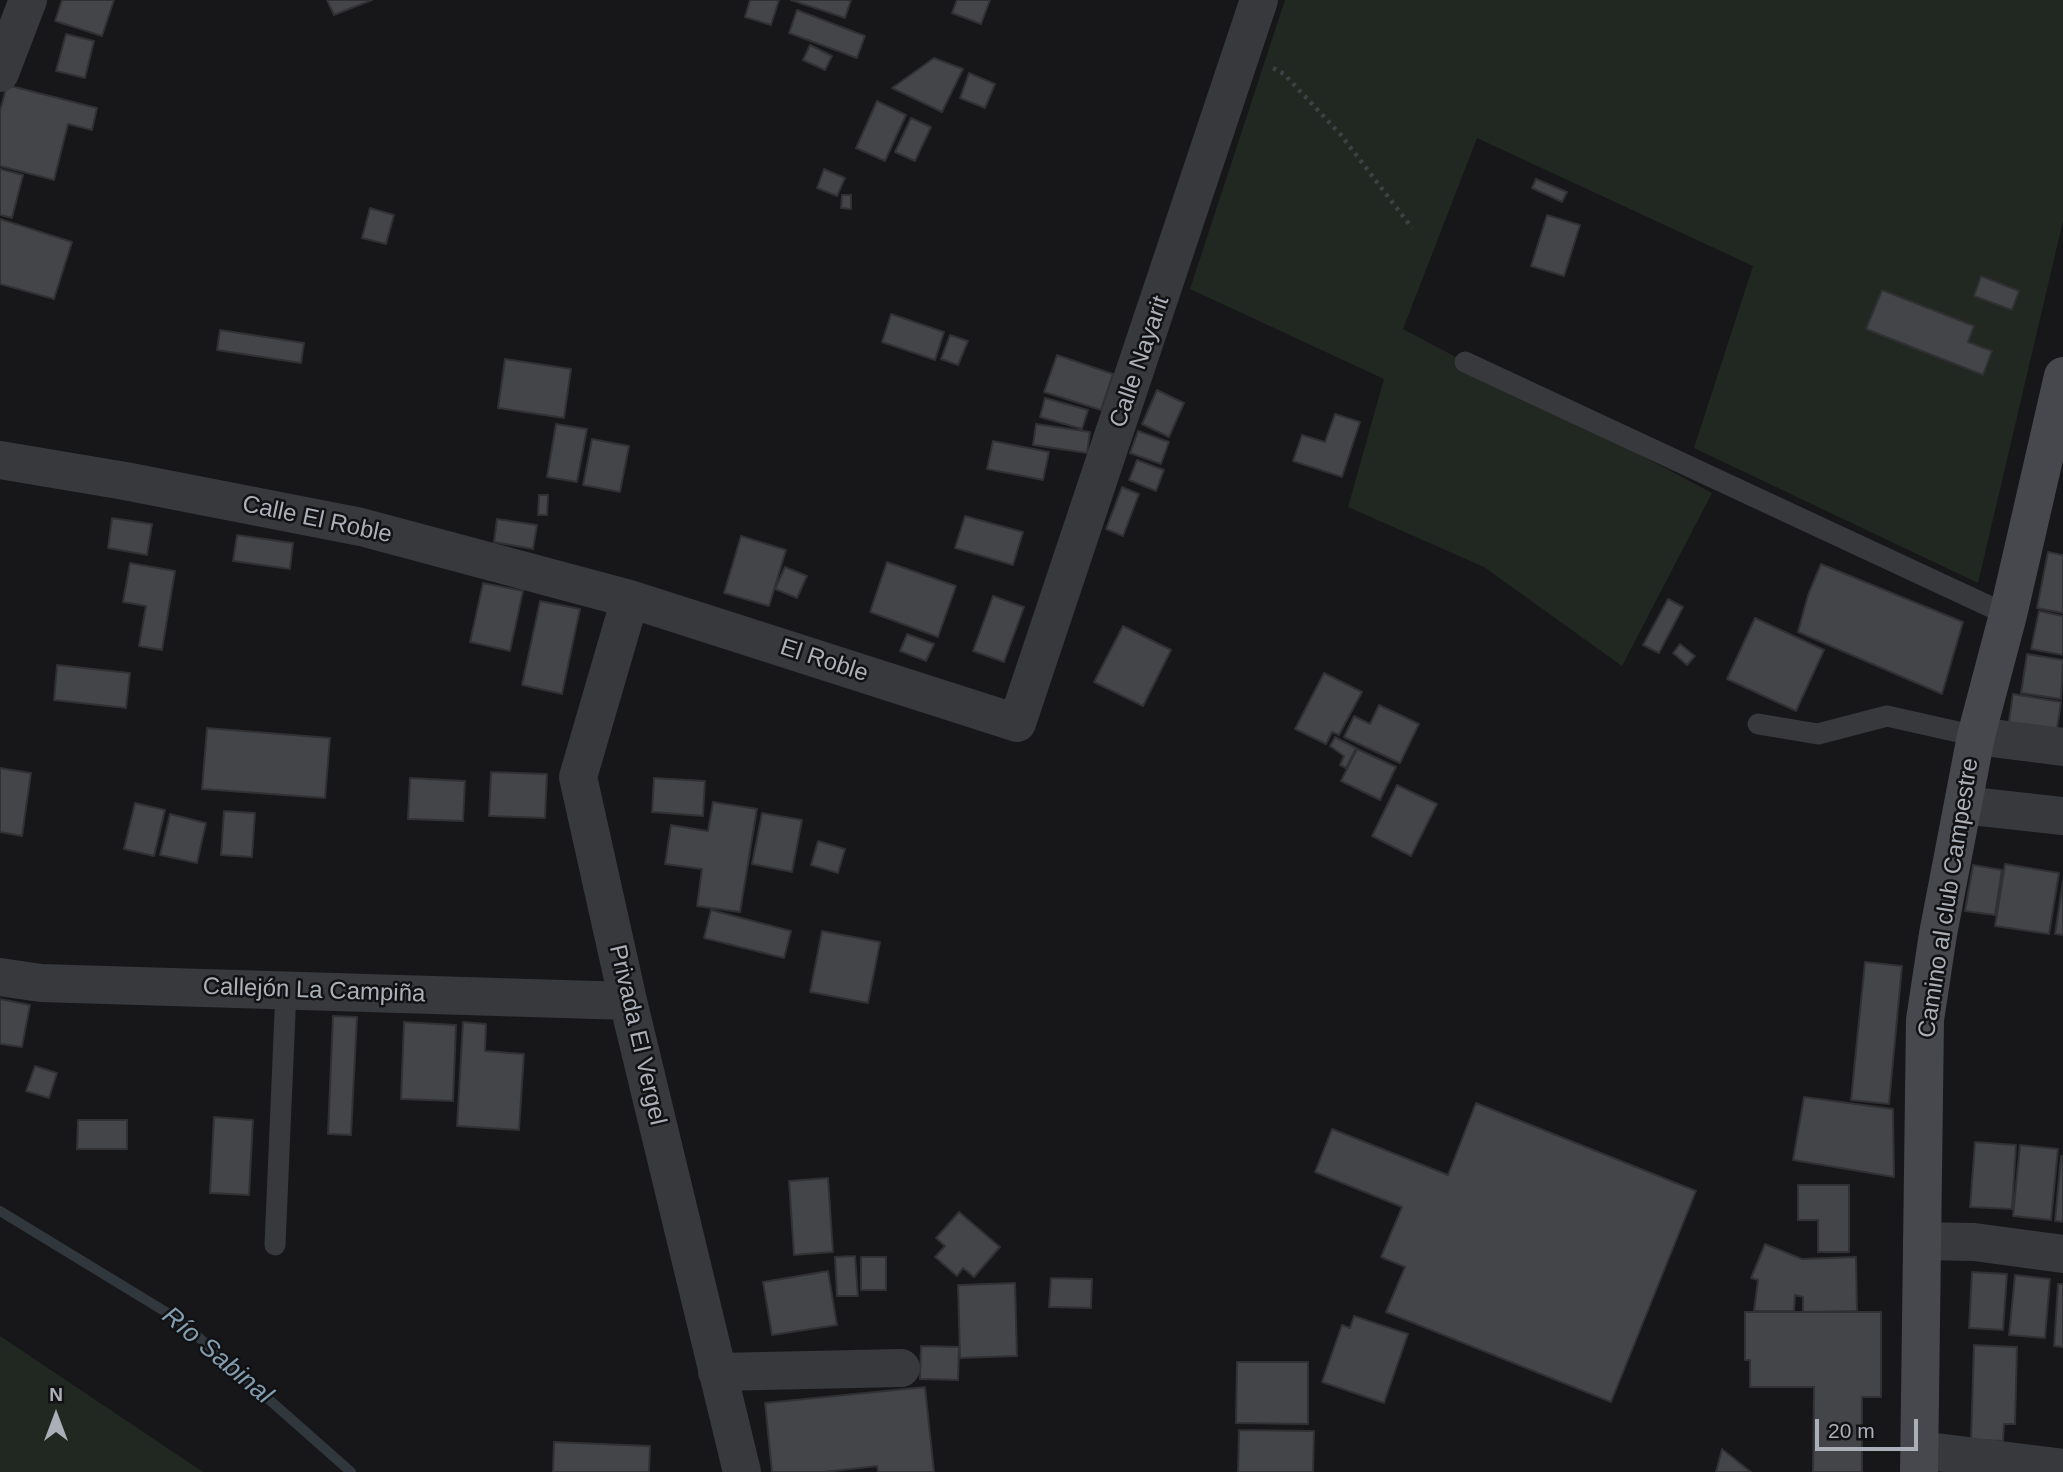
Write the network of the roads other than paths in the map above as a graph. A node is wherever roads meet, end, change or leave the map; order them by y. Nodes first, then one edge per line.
1 (28, 0) edge
2 (1259, 0) edge
3 (0, 73) edge
4 (1465, 362) dead end
5 (2063, 376) edge
6 (0, 460) edge
7 (630, 599) junction
8 (2008, 615) junction
9 (1017, 723) joint
10 (1758, 724) dead end
11 (1976, 736) junction
12 (2063, 747) edge
13 (1963, 805) junction
14 (2063, 816) edge
15 (0, 977) edge
16 (286, 990) junction
17 (628, 1000) junction
18 (1922, 1241) junction
19 (275, 1245) dead end
20 (2063, 1254) edge
21 (901, 1368) dead end
22 (718, 1372) junction
23 (1919, 1461) edge
24 (2063, 1468) edge
25 (742, 1472) edge

1 - 3 street
2 - 9 street, Calle Nayarit
4 - 8 lane
5 - 8 main road, Camino al club Campestre
6 - 7 street, Calle El Roble
7 - 9 street, El Roble
7 - 17 street, Privada El Vergel
8 - 11 main road, Camino al club Campestre
10 - 11 lane
11 - 12 street
11 - 13 main road, Camino al club Campestre
13 - 14 street
13 - 18 main road, Camino al club Campestre
15 - 16 street, Callejón La Campiña
16 - 17 street, Callejón La Campiña
16 - 19 lane
17 - 22 street, Privada El Vergel
18 - 20 street
18 - 23 main road, Camino al club Campestre
21 - 22 street
22 - 25 street, Privada El Vergel
23 - 24 street

